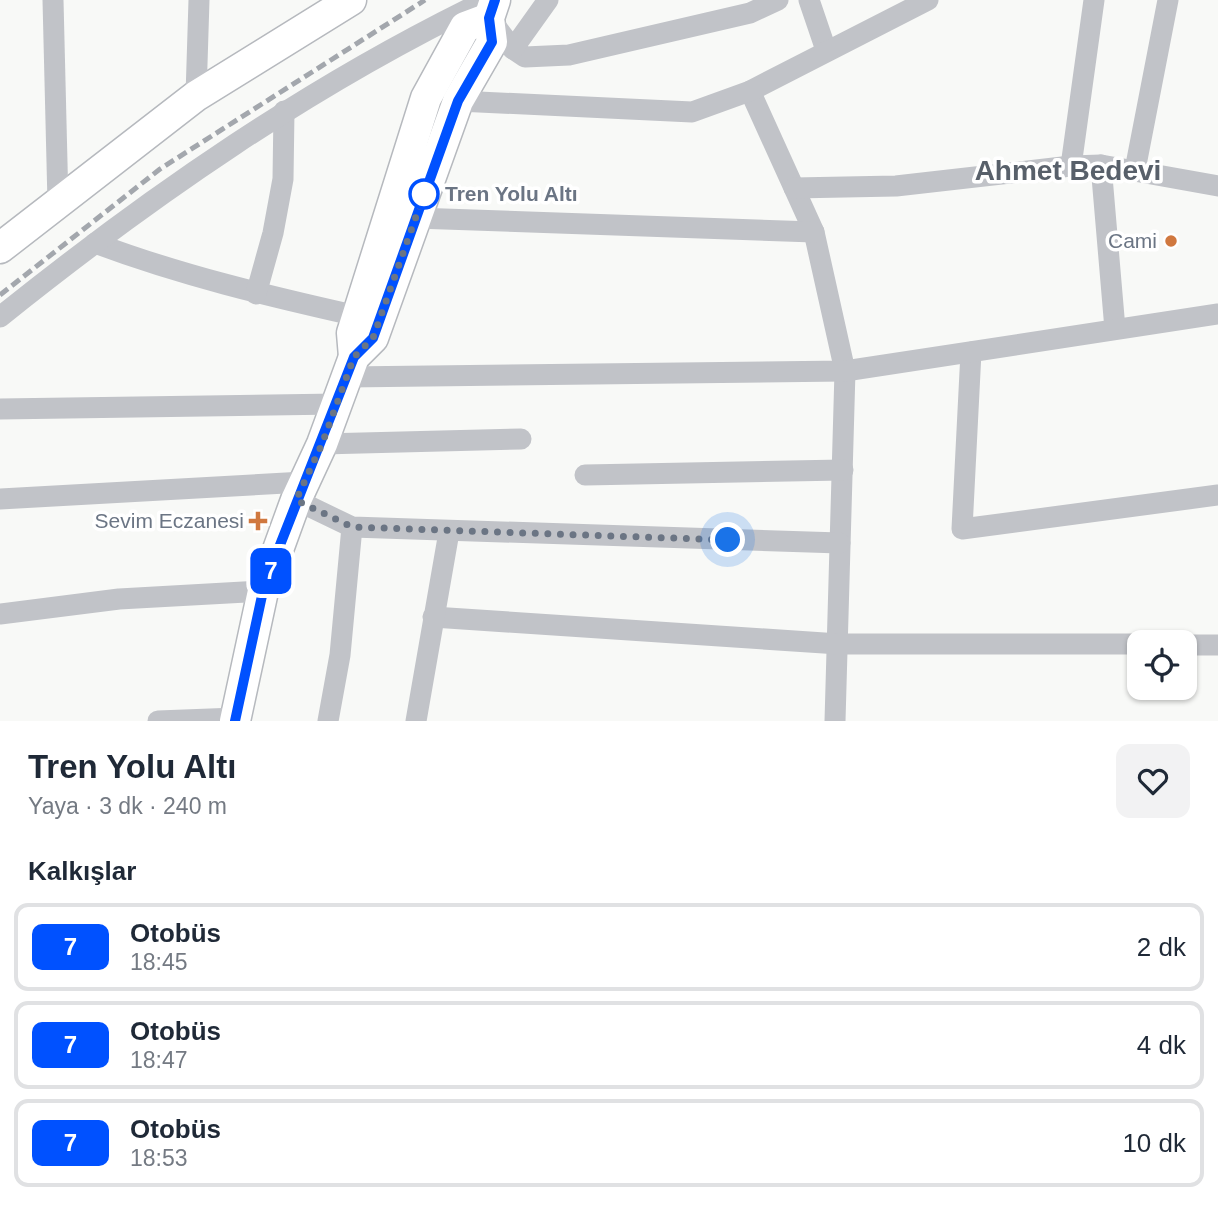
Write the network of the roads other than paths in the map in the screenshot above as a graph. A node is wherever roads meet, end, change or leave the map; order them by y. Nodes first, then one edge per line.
1 (53, 0) edge
2 (199, 0) edge
3 (351, 0) edge
4 (548, 0) edge
5 (778, 0) edge
6 (809, 0) edge
7 (928, 0) edge
8 (1094, 0) edge
9 (1168, 0) edge
10 (490, 6) edge
11 (513, 49) junction
12 (826, 50) junction
13 (750, 91) junction
14 (196, 96) junction
15 (458, 101) junction
16 (284, 111) junction
17 (1101, 165) junction
18 (1071, 166) junction
19 (1135, 170) junction
20 (1218, 186) edge
21 (794, 188) junction
22 (58, 203) junction
23 (415, 218) junction
24 (814, 232) junction
25 (95, 243) junction
26 (0, 248) edge
27 (256, 293) junction
28 (1218, 314) edge
29 (357, 316) junction
30 (0, 317) edge
31 (1115, 329) junction
32 (971, 352) junction
33 (845, 371) junction
34 (346, 380) junction
35 (0, 409) edge
36 (521, 439) dead end
37 (322, 444) junction
38 (843, 470) junction
39 (585, 475) dead end
40 (300, 491) junction
41 (1218, 495) edge
42 (0, 499) edge
43 (352, 527) junction
44 (449, 532) junction
45 (840, 543) junction
46 (263, 591) junction
47 (0, 614) edge
48 (433, 617) junction
49 (839, 643) junction
50 (1127, 644) edge
51 (1197, 645) edge
52 (1218, 645) edge
53 (235, 720) edge
54 (158, 721) edge
55 (328, 721) edge
56 (416, 721) edge
57 (835, 721) edge

1 - 22 street
2 - 14 street
3 - 14 street
4 - 11 street
5 - 11 street
6 - 12 street
7 - 12 street
8 - 18 street
9 - 19 street
10 - 11 street
10 - 15 street
10 - 16 street
10 - 29 street
12 - 13 street
13 - 15 street
13 - 21 street
14 - 22 street
15 - 23 street
16 - 25 street
16 - 27 street
17 - 18 street
17 - 19 street
17 - 31 street
18 - 21 street
19 - 20 street
21 - 24 street
22 - 26 street
23 - 24 street
23 - 34 street
24 - 33 street
25 - 27 street
25 - 30 street
27 - 29 street
28 - 31 street
29 - 34 street
31 - 32 street
32 - 33 street
32 - 41 street
33 - 34 street
33 - 38 street
34 - 35 street
34 - 37 street
36 - 37 street
37 - 40 street
38 - 39 street
38 - 45 street
40 - 42 street
40 - 43 street
40 - 46 street
43 - 44 street
43 - 55 street
44 - 45 street
44 - 48 street
45 - 49 street
46 - 47 street
46 - 53 street
48 - 49 street
48 - 56 street
49 - 50 street
49 - 57 street
51 - 52 street
53 - 54 street

